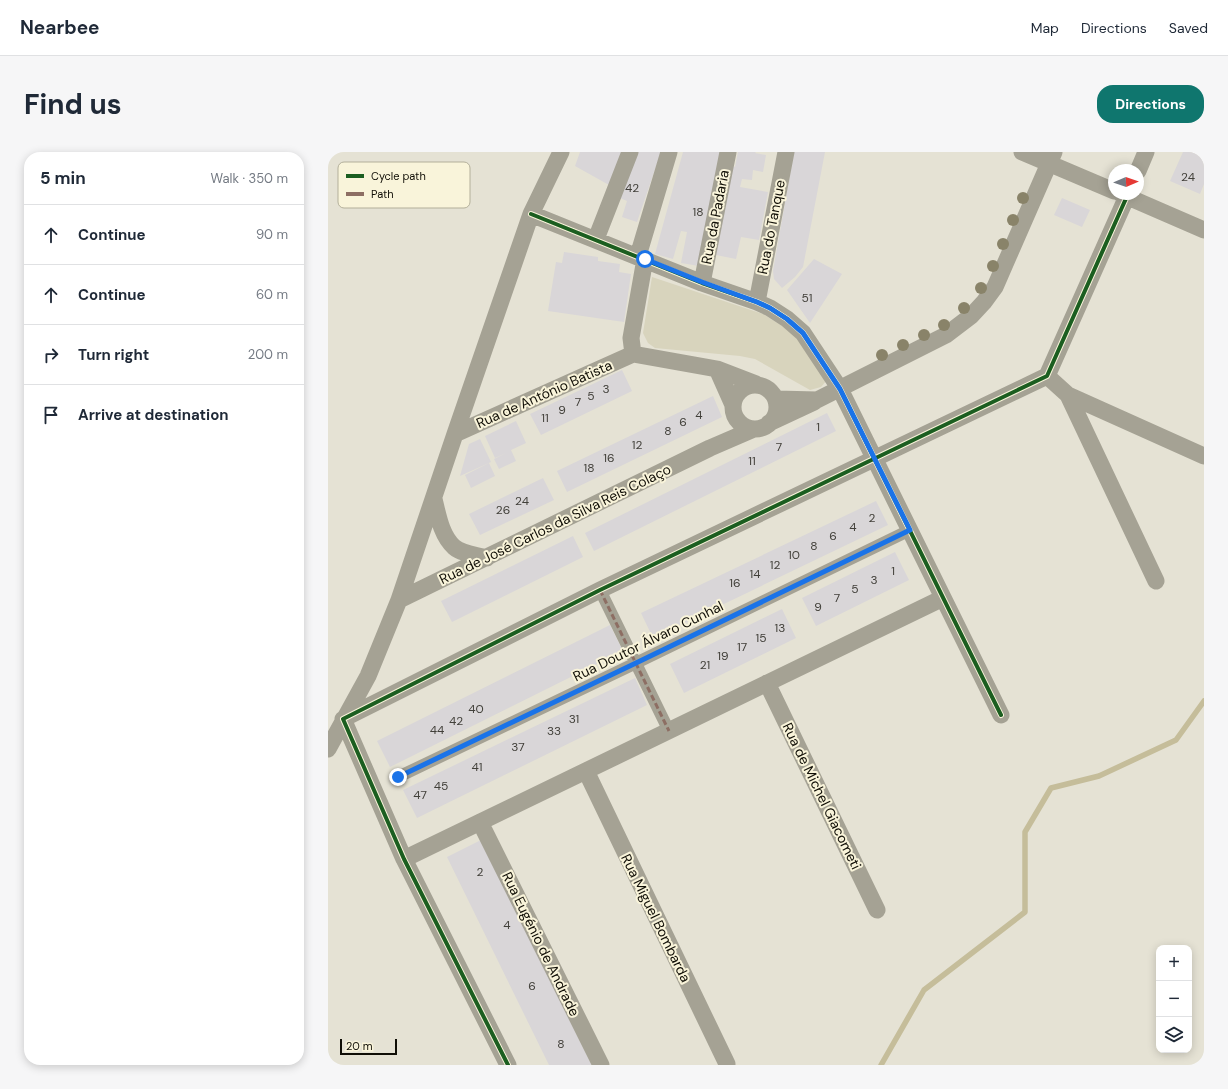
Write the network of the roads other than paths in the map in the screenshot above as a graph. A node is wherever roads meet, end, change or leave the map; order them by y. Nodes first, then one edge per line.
1 (561, 152) edge
2 (630, 152) edge
3 (669, 152) edge
4 (728, 152) edge
5 (786, 152) edge
6 (1022, 152) edge
7 (1146, 152) edge
8 (1051, 158) edge
9 (1141, 164) edge
10 (1108, 186) edge
11 (1120, 200) edge
12 (1136, 200) edge
13 (531, 214) junction
14 (1204, 230) edge
15 (596, 240) junction
16 (641, 258) junction
17 (702, 282) junction
18 (757, 302) junction
19 (633, 354) junction
20 (717, 369) junction
21 (1047, 376) junction
22 (756, 384) junction
23 (840, 389) junction
24 (1068, 395) junction
25 (776, 399) junction
26 (817, 400) junction
27 (732, 405) junction
28 (738, 421) junction
29 (770, 423) junction
30 (754, 429) junction
31 (455, 434) junction
32 (710, 448) junction
33 (1204, 456) edge
34 (875, 459) junction
35 (434, 499) junction
36 (910, 530) junction
37 (487, 558) junction
38 (1156, 581) dead end
39 (600, 590) junction
40 (943, 598) junction
41 (399, 600) junction
42 (636, 663) junction
43 (767, 683) junction
44 (1001, 715) dead end
45 (344, 719) junction
46 (669, 731) junction
47 (328, 749) edge
48 (586, 771) junction
49 (398, 777) dead end
50 (480, 822) junction
51 (404, 859) junction
52 (877, 910) dead end
53 (727, 1064) edge
54 (508, 1065) edge
55 (601, 1065) edge

1 - 13 street
2 - 15 street
3 - 16 street
4 - 17 street, Rua da Padaria
5 - 18 street, Rua do Tanque
6 - 8 street
7 - 9 street
8 - 10 street
8 - 23 street
11 - 21 street
12 - 14 street
13 - 15 street
13 - 31 street
15 - 16 street
16 - 17 street
16 - 19 street
17 - 18 street
18 - 23 street
19 - 20 street
19 - 31 street, Rua de António Batista
20 - 22 street
20 - 27 street
21 - 24 street
21 - 34 street
22 - 25 street
22 - 27 street
23 - 26 street
23 - 34 street
24 - 33 street
24 - 38 street
25 - 26 street
25 - 29 street
26 - 29 street
27 - 28 street
28 - 30 street
28 - 32 street
29 - 30 street
30 - 32 street
31 - 35 street
32 - 37 street, Rua de José Carlos da Silva Reis Colaço
34 - 36 street
34 - 39 street
35 - 37 street
35 - 41 street
36 - 40 street
36 - 42 street, Rua Doutor Álvaro Cunhal
37 - 41 street, Rua de José Carlos da Silva Reis Colaço
39 - 42 street
39 - 45 street
40 - 43 street
40 - 44 street
41 - 45 street
42 - 46 street
42 - 49 street, Rua Doutor Álvaro Cunhal
43 - 46 street
43 - 52 street, Rua de Michel Giacometi
45 - 47 street
45 - 51 street
46 - 48 street
48 - 50 street
48 - 53 street, Rua Miguel Bombarda
50 - 51 street
50 - 55 street, Rua Eugénio de Andrade
51 - 54 street

